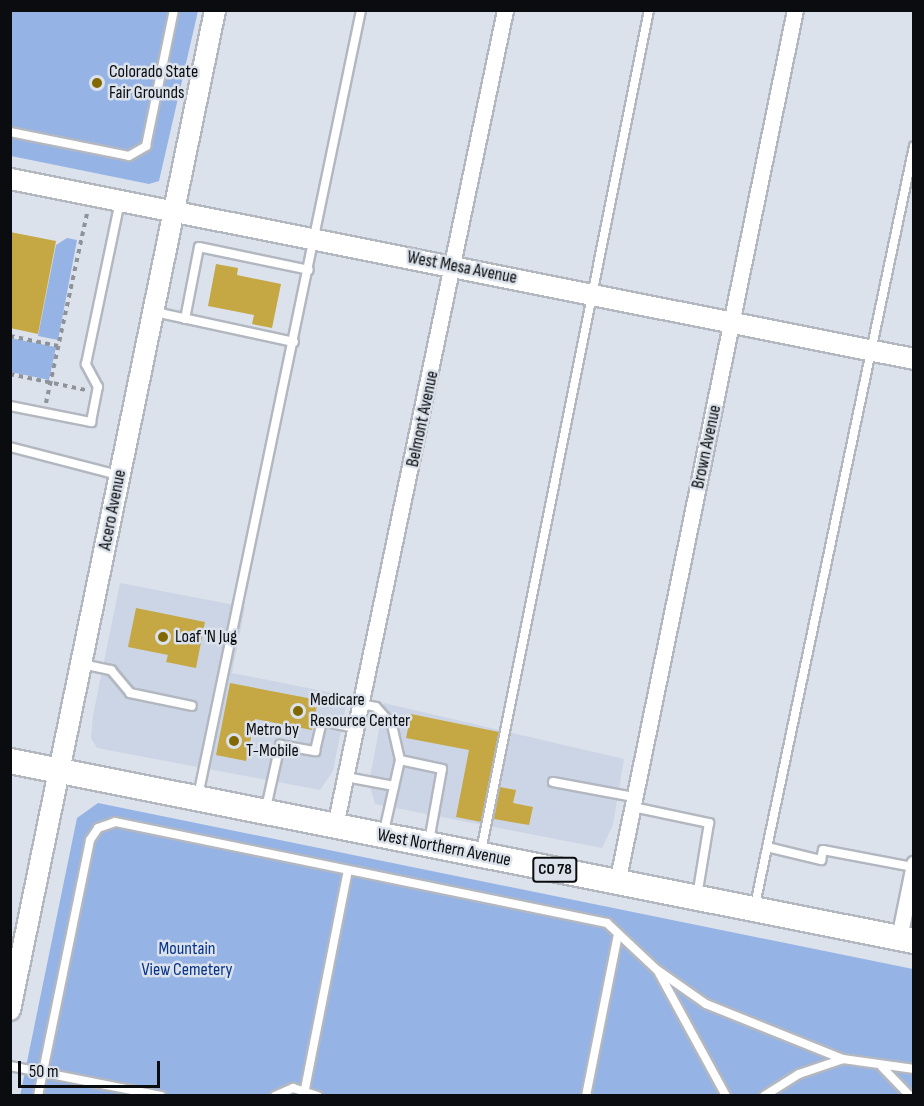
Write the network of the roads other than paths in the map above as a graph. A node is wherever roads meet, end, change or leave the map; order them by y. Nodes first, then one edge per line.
1 (174, 10) edge
2 (215, 10) edge
3 (361, 10) edge
4 (505, 10) edge
5 (649, 10) edge
6 (795, 10) edge
7 (10, 132) edge
8 (914, 146) edge
9 (10, 178) edge
10 (118, 210) junction
11 (176, 211) junction
12 (315, 238) junction
13 (455, 267) junction
14 (309, 270) junction
15 (593, 295) junction
16 (155, 312) junction
17 (185, 319) junction
18 (733, 323) junction
19 (294, 342) junction
20 (874, 351) junction
21 (914, 359) edge
22 (10, 406) edge
23 (10, 447) edge
24 (120, 475) junction
25 (82, 664) junction
26 (361, 704) junction
27 (192, 706) dead end
28 (356, 728) junction
29 (400, 760) junction
30 (10, 761) edge
31 (61, 771) junction
32 (346, 777) junction
33 (553, 782) dead end
34 (394, 786) junction
35 (198, 799) junction
36 (633, 802) junction
37 (265, 813) junction
38 (335, 826) junction
39 (383, 836) junction
40 (428, 845) junction
41 (767, 847) junction
42 (480, 856) junction
43 (913, 866) edge
44 (348, 870) junction
45 (617, 883) junction
46 (697, 898) junction
47 (754, 909) junction
48 (618, 934) junction
49 (906, 939) edge
50 (656, 969) junction
51 (10, 1010) edge
52 (843, 1059) junction
53 (10, 1066) edge
54 (882, 1067) junction
55 (914, 1069) edge
56 (42, 1072) junction
57 (304, 1089) junction
58 (38, 1095) edge
59 (161, 1095) edge
60 (275, 1095) edge
61 (318, 1095) edge
62 (586, 1095) edge
63 (726, 1095) edge
64 (764, 1095) edge
65 (910, 1095) edge

1 - 7 lane
2 - 11 street, Acero Avenue
3 - 12 lane
4 - 13 street, Belmont Avenue
5 - 15 lane
6 - 18 street, Brown Avenue
8 - 20 lane
9 - 10 street, West Mesa Avenue
10 - 11 street, West Mesa Avenue
10 - 22 lane
11 - 12 street, West Mesa Avenue
11 - 16 street, Acero Avenue
12 - 13 street, West Mesa Avenue
12 - 14 lane
13 - 15 street, West Mesa Avenue
13 - 26 street, Belmont Avenue
14 - 17 lane
14 - 19 lane
15 - 18 street, West Mesa Avenue
15 - 42 lane
16 - 17 lane
16 - 24 street, Acero Avenue
17 - 19 lane
18 - 20 street, West Mesa Avenue
18 - 36 street, Brown Avenue
19 - 35 lane
20 - 21 street, West Mesa Avenue
20 - 41 lane
23 - 24 lane
24 - 25 street, Acero Avenue
25 - 27 lane
25 - 31 street, Acero Avenue
26 - 28 street, Belmont Avenue
26 - 29 lane
28 - 32 street, Belmont Avenue
28 - 37 lane
29 - 34 lane
29 - 40 lane
30 - 31 main road, West Northern Avenue / CO 78
31 - 35 main road, West Northern Avenue / CO 78
31 - 51 street, Acero Avenue
32 - 34 lane
32 - 38 street, Belmont Avenue
33 - 36 lane
34 - 39 lane
35 - 37 main road, West Northern Avenue / CO 78
36 - 45 street, Brown Avenue
36 - 46 lane
37 - 38 main road, West Northern Avenue / CO 78
38 - 39 main road, West Northern Avenue / CO 78
39 - 40 main road, West Northern Avenue / CO 78
40 - 42 main road, West Northern Avenue / CO 78
41 - 43 lane
41 - 47 lane
42 - 45 main road, West Northern Avenue / CO 78
43 - 49 street
44 - 48 lane
44 - 56 lane
44 - 57 lane
45 - 46 main road, West Northern Avenue / CO 78
46 - 47 main road, West Northern Avenue / CO 78
47 - 49 main road, West Northern Avenue / CO 78
48 - 50 lane
48 - 62 lane
50 - 52 lane
50 - 63 lane
52 - 54 lane
52 - 64 lane
53 - 56 lane
54 - 55 lane
54 - 65 lane
56 - 58 lane
56 - 59 lane
57 - 60 lane
57 - 61 lane

